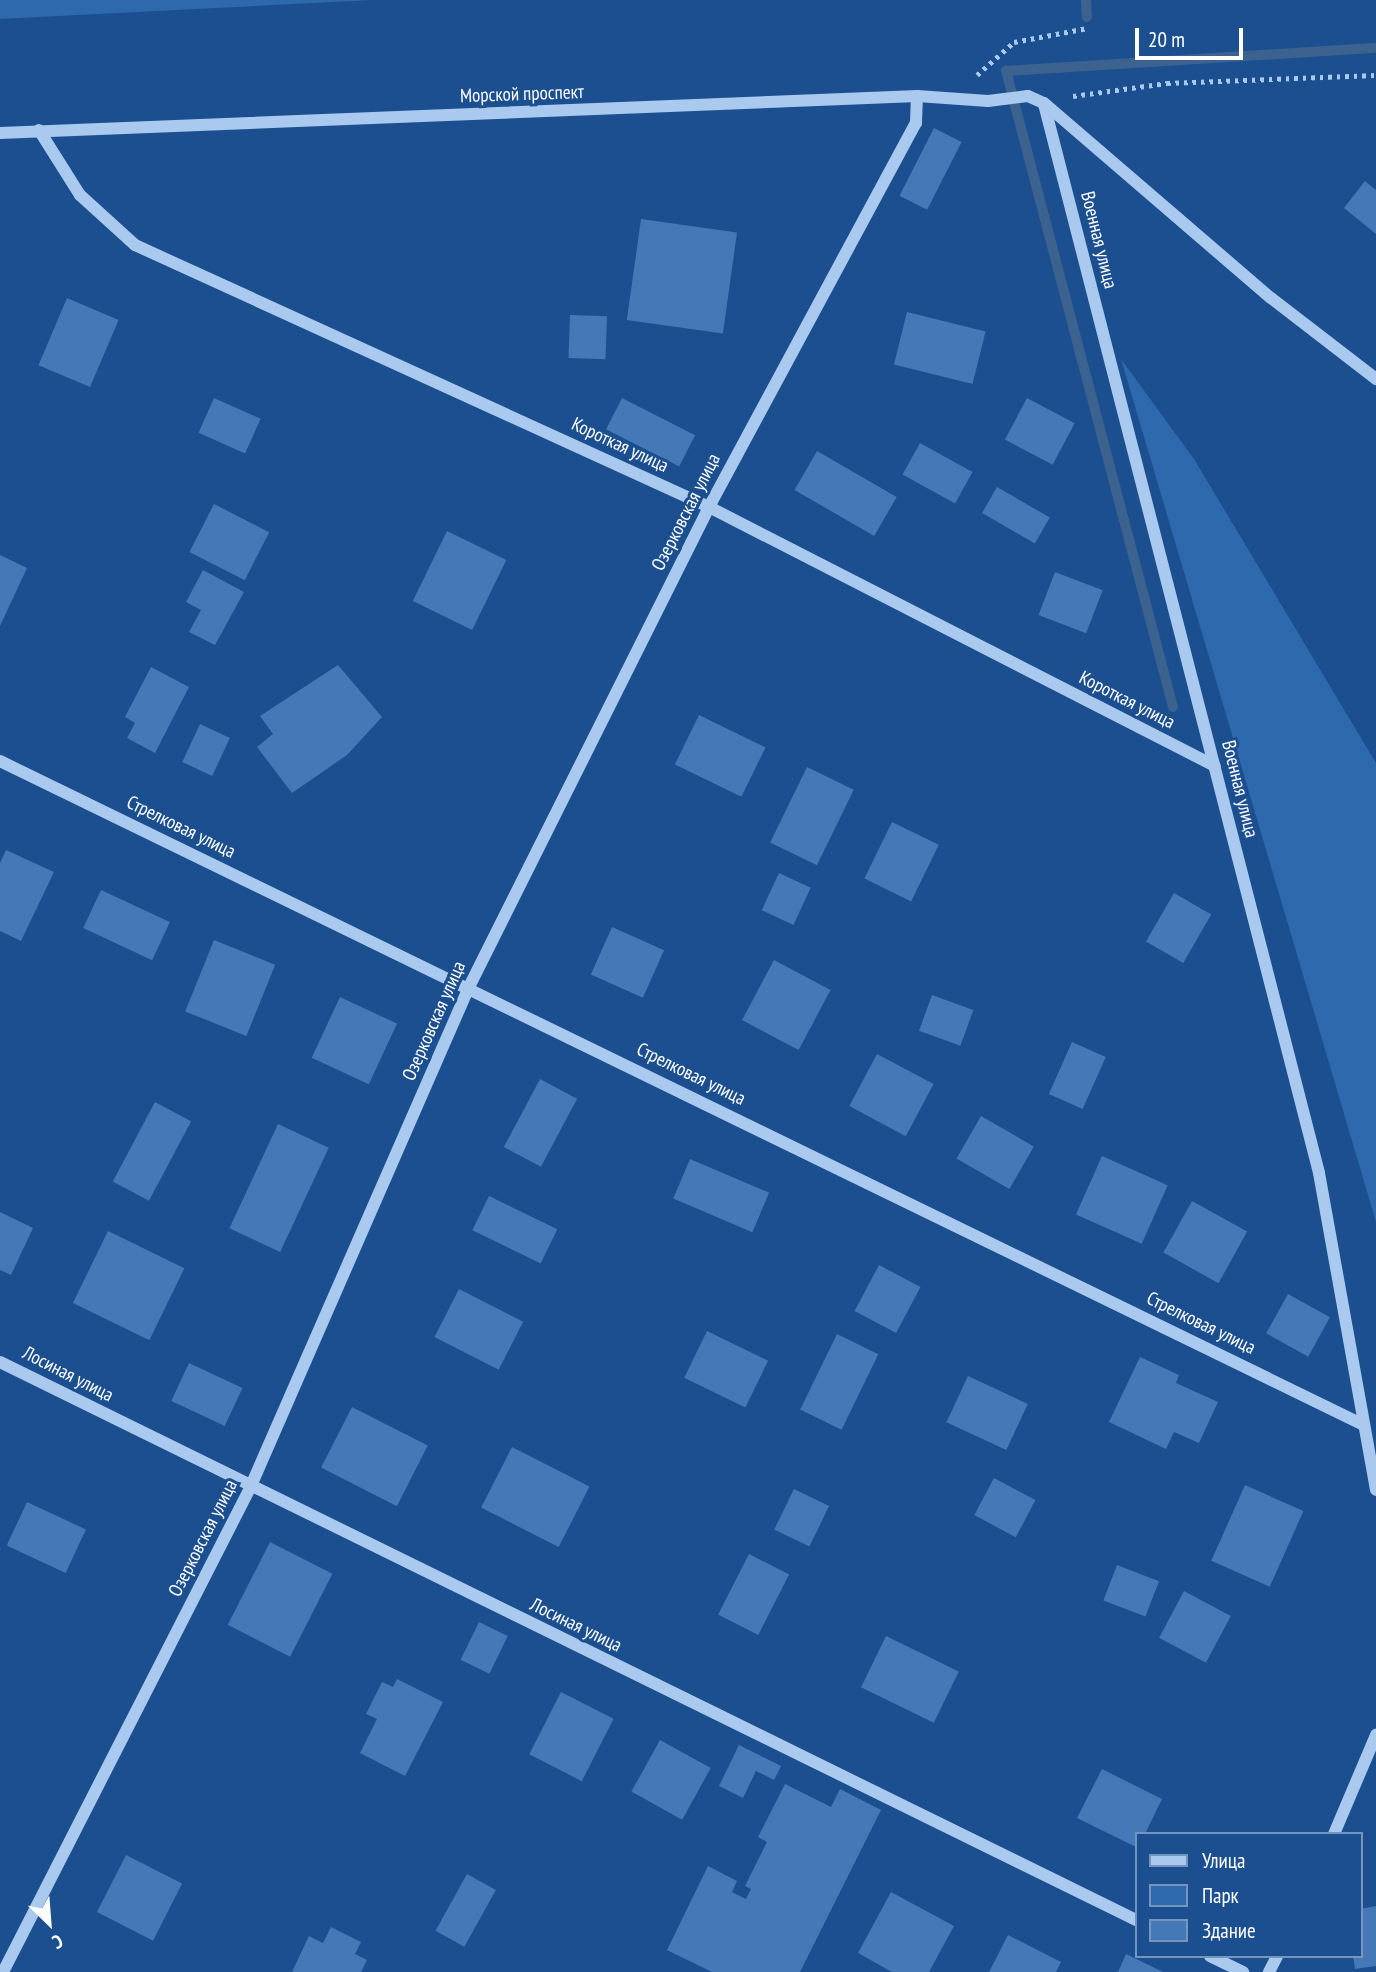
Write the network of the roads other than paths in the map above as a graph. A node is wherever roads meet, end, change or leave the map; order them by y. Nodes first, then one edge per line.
1 (917, 96) junction
2 (1044, 103) junction
3 (39, 130) junction
4 (0, 133) edge
5 (1376, 379) edge
6 (709, 508) junction
7 (0, 761) edge
8 (1215, 766) junction
9 (469, 987) junction
10 (0, 1362) edge
11 (1364, 1425) junction
12 (250, 1488) junction
13 (1376, 1490) edge
14 (1376, 1735) edge
15 (1335, 1832) edge
16 (1134, 1919) edge
17 (1214, 1958) edge
18 (5, 1969) edge
19 (1243, 1972) edge

1 - 2 street, Морской проспект
1 - 3 street, Морской проспект
1 - 6 street, Озерковская улица
2 - 5 street, Морской проспект
2 - 8 street, Военная улица
3 - 4 street, Морской проспект
3 - 6 street, Короткая улица
6 - 8 street, Короткая улица
6 - 9 street, Озерковская улица
7 - 9 street, Стрелковая улица
8 - 11 street, Военная улица
9 - 11 street, Стрелковая улица
9 - 12 street, Озерковская улица
10 - 12 street, Лосиная улица
11 - 13 street, Военная улица
12 - 16 street, Лосиная улица
12 - 18 street, Озерковская улица
14 - 15 street
17 - 19 street

